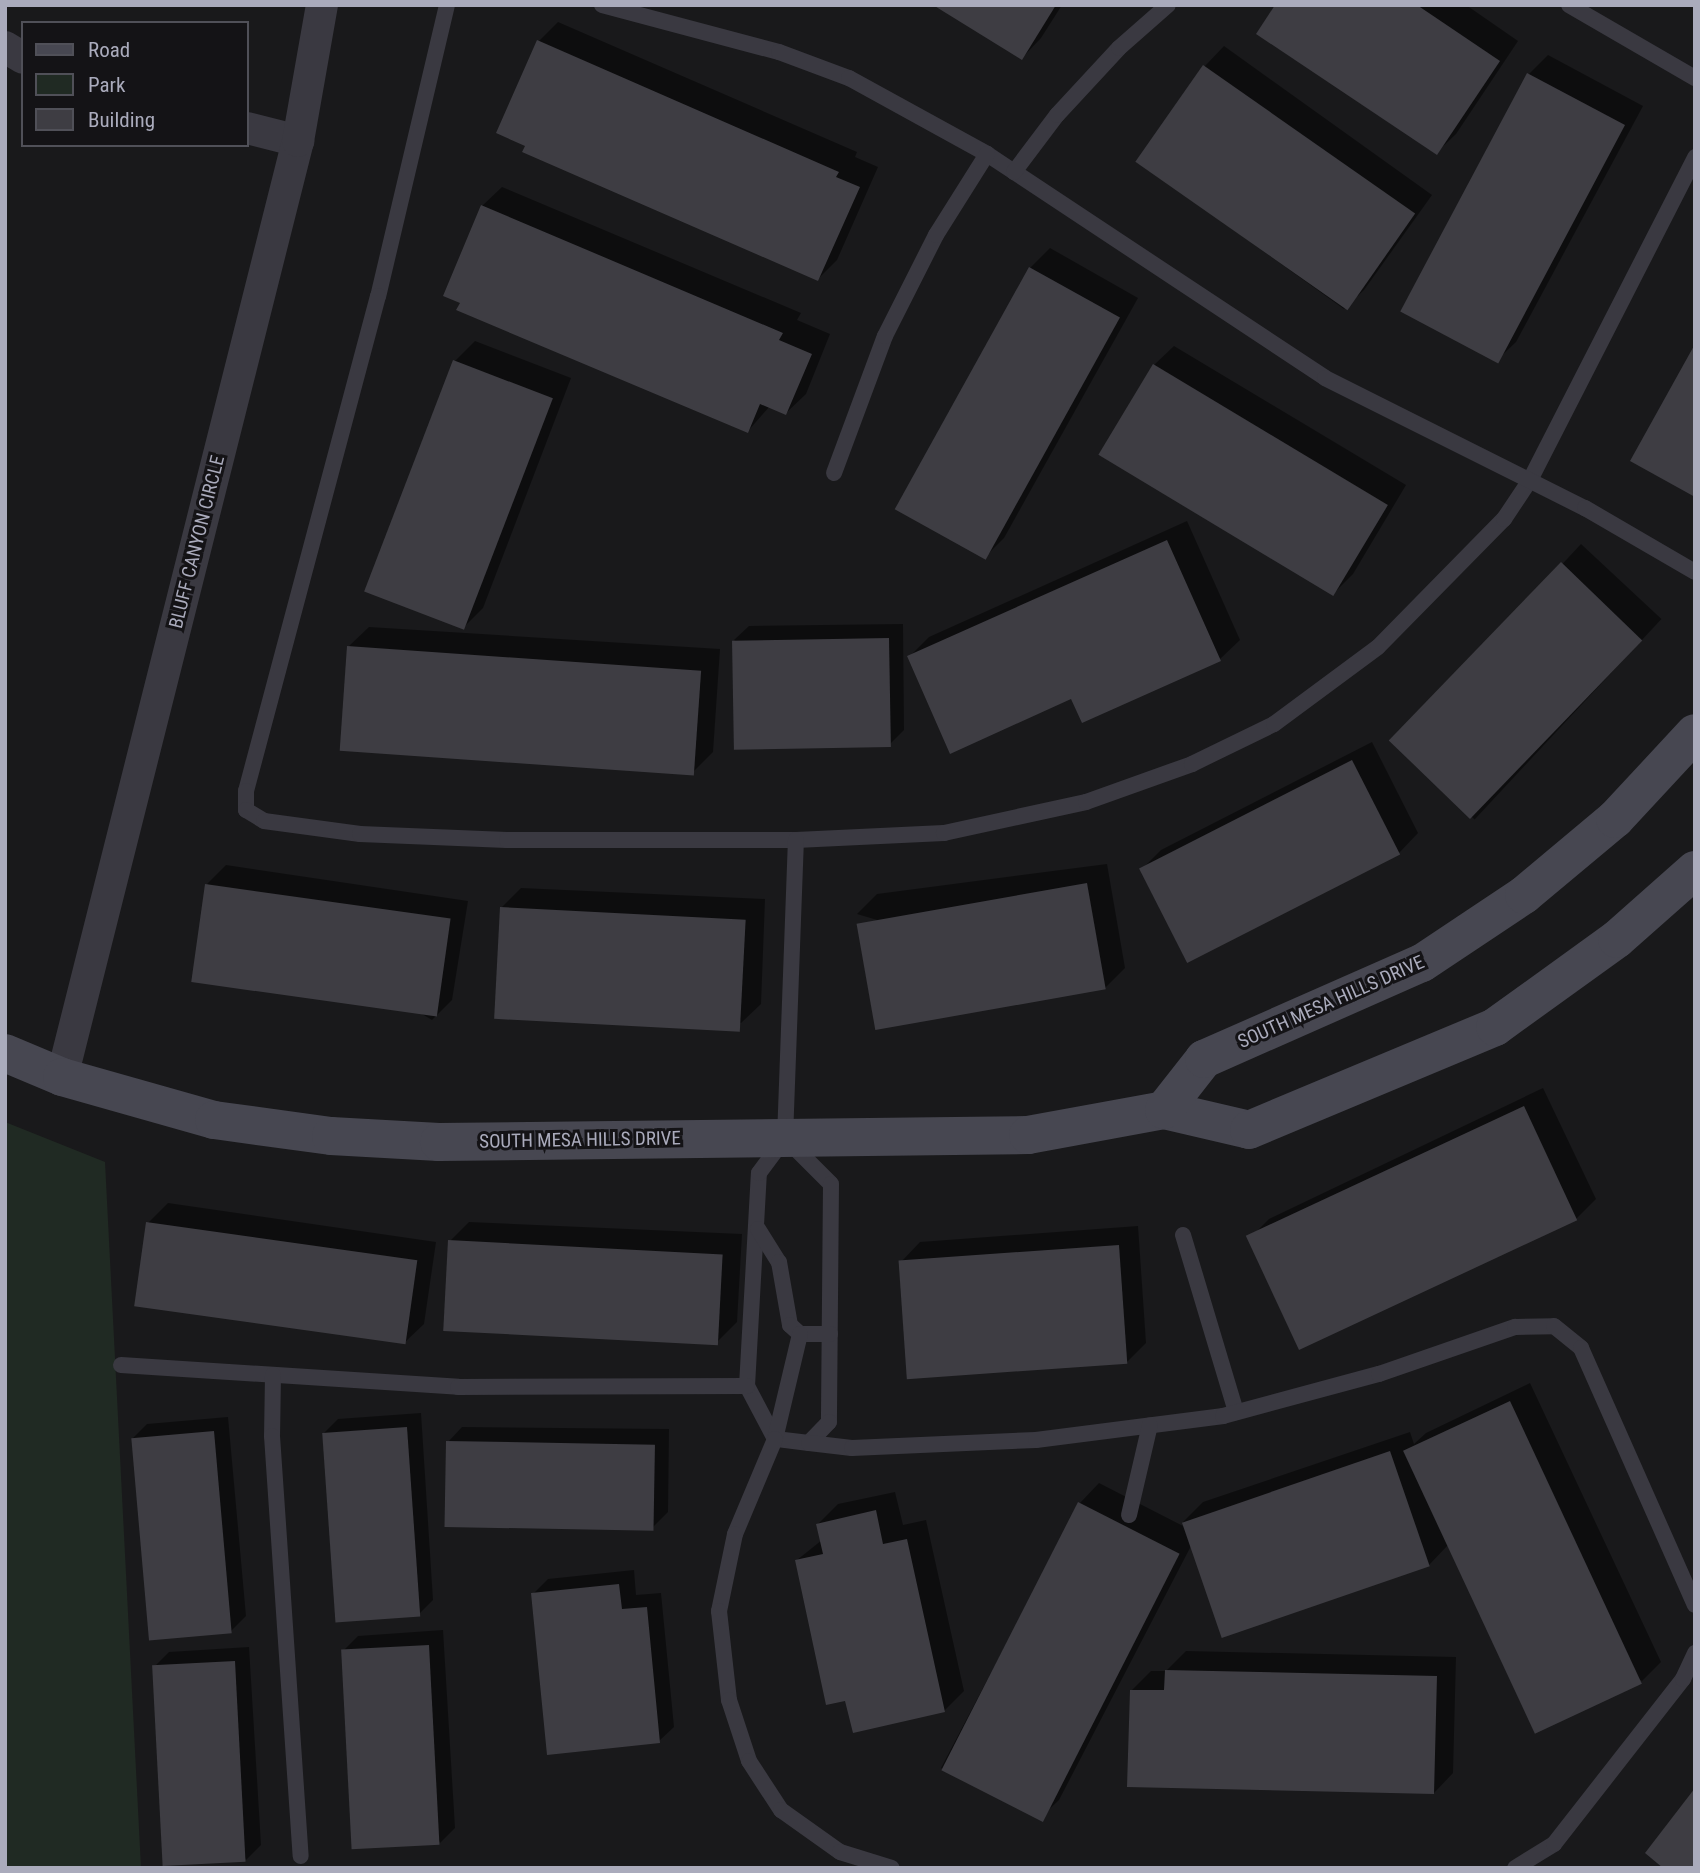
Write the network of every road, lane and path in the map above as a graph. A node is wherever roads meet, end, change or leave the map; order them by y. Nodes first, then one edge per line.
1 (322, 5) edge
2 (447, 5) edge
3 (602, 5) edge
4 (1168, 5) edge
5 (1569, 5) edge
6 (5, 47) edge
7 (21, 57) edge
8 (1695, 78) edge
9 (248, 128) edge
10 (298, 141) junction
11 (987, 154) junction
12 (1695, 157) edge
13 (1014, 172) junction
14 (834, 473) dead end
15 (1530, 481) junction
16 (1695, 572) edge
17 (1695, 733) edge
18 (796, 840) junction
19 (1695, 870) edge
20 (5, 1053) edge
21 (62, 1077) junction
22 (1164, 1110) junction
23 (785, 1138) junction
24 (758, 1229) junction
25 (1183, 1235) dead end
26 (800, 1334) junction
27 (830, 1334) junction
28 (121, 1365) dead end
29 (273, 1375) junction
30 (747, 1386) junction
31 (1236, 1412) junction
32 (1150, 1425) junction
33 (775, 1439) junction
34 (809, 1443) junction
35 (1129, 1515) dead end
36 (1695, 1605) edge
37 (1695, 1653) edge
38 (301, 1856) dead end
39 (892, 1868) edge
40 (1515, 1868) edge

1 - 10 street, BLUFF CANYON CIRCLE
2 - 18 lane
3 - 11 lane
4 - 13 lane
5 - 8 lane
6 - 7 street
9 - 10 street
10 - 21 street, BLUFF CANYON CIRCLE
11 - 13 lane
11 - 14 lane
12 - 15 lane
13 - 15 lane
15 - 16 lane
15 - 18 lane
17 - 22 street, SOUTH MESA HILLS DRIVE
18 - 23 lane
19 - 22 street, SOUTH MESA HILLS DRIVE
20 - 21 street, SOUTH MESA HILLS DRIVE
21 - 23 street, SOUTH MESA HILLS DRIVE
22 - 23 street, SOUTH MESA HILLS DRIVE
23 - 24 lane
23 - 27 lane
24 - 26 lane
24 - 30 lane
25 - 31 lane
26 - 27 lane
26 - 33 lane
27 - 34 lane
28 - 29 lane
29 - 30 lane
29 - 38 lane
30 - 33 lane
31 - 32 lane
31 - 36 lane
32 - 34 lane
32 - 35 lane
33 - 34 lane
33 - 39 lane
37 - 40 lane

